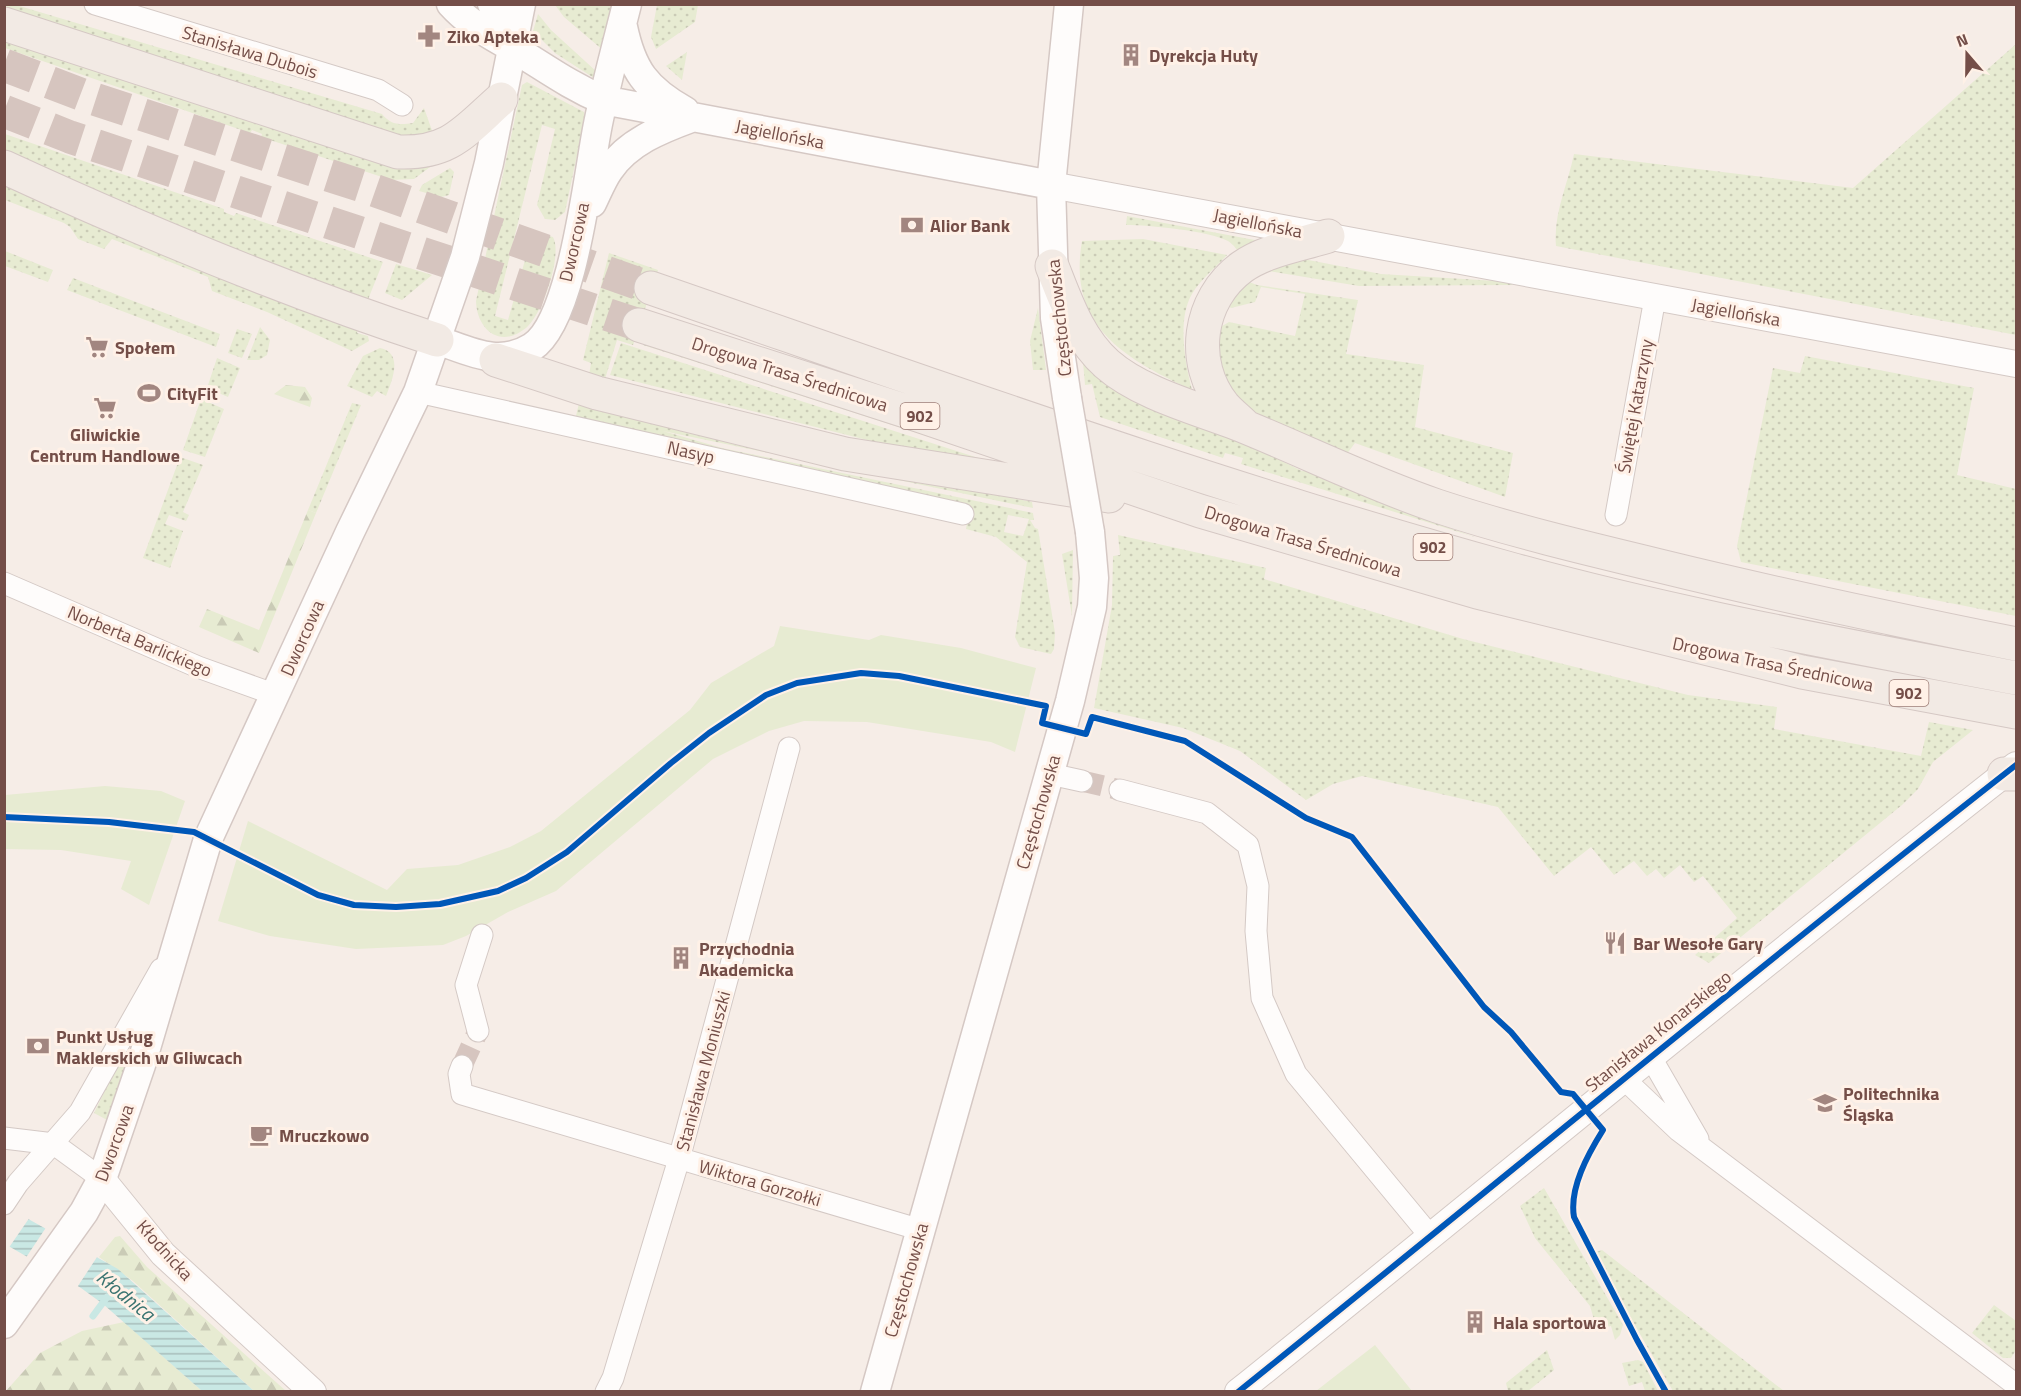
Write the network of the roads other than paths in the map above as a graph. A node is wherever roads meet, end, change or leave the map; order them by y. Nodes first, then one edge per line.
1 (95, 4) edge
2 (451, 4) edge
3 (492, 4) edge
4 (521, 4) edge
5 (1069, 4) edge
6 (142, 11) edge
7 (625, 15) edge
8 (4, 24) edge
9 (513, 48) junction
10 (501, 99) junction
11 (603, 100) junction
12 (402, 105) dead end
13 (694, 117) junction
14 (4, 167) edge
15 (1051, 185) junction
16 (579, 230) junction
17 (1328, 236) junction
18 (1052, 266) junction
19 (651, 288) tunnel mouth
20 (1655, 298) junction
21 (639, 325) tunnel mouth
22 (436, 340) junction
23 (496, 360) junction
24 (2016, 364) edge
25 (418, 392) junction
26 (1247, 428) junction
27 (1200, 511) junction
28 (963, 514) dead end
29 (1616, 515) dead end
30 (4, 583) edge
31 (2016, 644) edge
32 (2016, 678) edge
33 (276, 695) junction
34 (2016, 711) edge
35 (789, 748) dead end
36 (2012, 771) edge
37 (1050, 774) junction
38 (1082, 781) tunnel mouth
39 (1120, 790) tunnel mouth
40 (482, 935) dead end
41 (177, 940) junction
42 (478, 1032) tunnel mouth
43 (1650, 1056) junction
44 (462, 1066) tunnel mouth
45 (1622, 1077) junction
46 (4, 1138) edge
47 (54, 1144) junction
48 (1708, 1151) junction
49 (679, 1159) junction
50 (102, 1179) junction
51 (4, 1204) edge
52 (921, 1230) junction
53 (1431, 1237) junction
54 (4, 1324) edge
55 (2016, 1383) edge
56 (313, 1392) edge
57 (606, 1392) edge
58 (875, 1392) edge
59 (1238, 1392) edge

1 - 6 street, Stanisława Dubois
2 - 9 main road, Jagiellońska
3 - 9 main road
4 - 9 main road, Dworcowa
5 - 15 main road, Częstochowska
6 - 12 street, Stanisława Dubois
7 - 11 main road, Dworcowa
7 - 13 main road
8 - 10 main road
9 - 10 main road, Dworcowa
9 - 11 main road, Jagiellońska
10 - 22 main road, Dworcowa
11 - 13 main road, Jagiellońska
11 - 16 main road, Dworcowa
13 - 15 main road, Jagiellońska
13 - 16 main road
14 - 22 main road
15 - 17 street, Jagiellońska
15 - 18 main road, Częstochowska
16 - 23 main road, Dworcowa
17 - 20 street, Jagiellońska
17 - 26 main road
18 - 26 main road
18 - 37 main road, Częstochowska, bridge
19 - 32 main road, Drogowa Trasa Średnicowa / 902
20 - 24 street, Jagiellońska
20 - 29 street, Świętej Katarzyny
21 - 27 main road, Drogowa Trasa Średnicowa / 902
22 - 23 main road
22 - 25 main road, Dworcowa
23 - 27 main road
25 - 28 street, Nasyp
25 - 33 main road, Dworcowa
26 - 31 main road
27 - 34 main road, Drogowa Trasa Średnicowa / 902
30 - 33 street, Norberta Barlickiego
33 - 41 main road, Dworcowa
35 - 49 street, Stanisława Moniuszki
36 - 43 street, Stanisława Konarskiego
37 - 38 street
37 - 52 main road, Częstochowska
39 - 53 street
40 - 42 street
41 - 47 street, Dworcowa
41 - 50 main road, Dworcowa
43 - 45 street, Stanisława Konarskiego
43 - 48 street
44 - 49 street, Wiktora Gorzołki
45 - 48 street
45 - 53 street, Stanisława Konarskiego
46 - 47 street, Kłodnicka
47 - 50 street, Kłodnicka
47 - 51 street, Dworcowa
48 - 55 street
49 - 52 street, Wiktora Gorzołki
49 - 57 street, Stanisława Moniuszki
50 - 54 main road, Dworcowa
50 - 56 street, Kłodnicka
52 - 58 main road, Częstochowska
53 - 59 street, Stanisława Konarskiego

